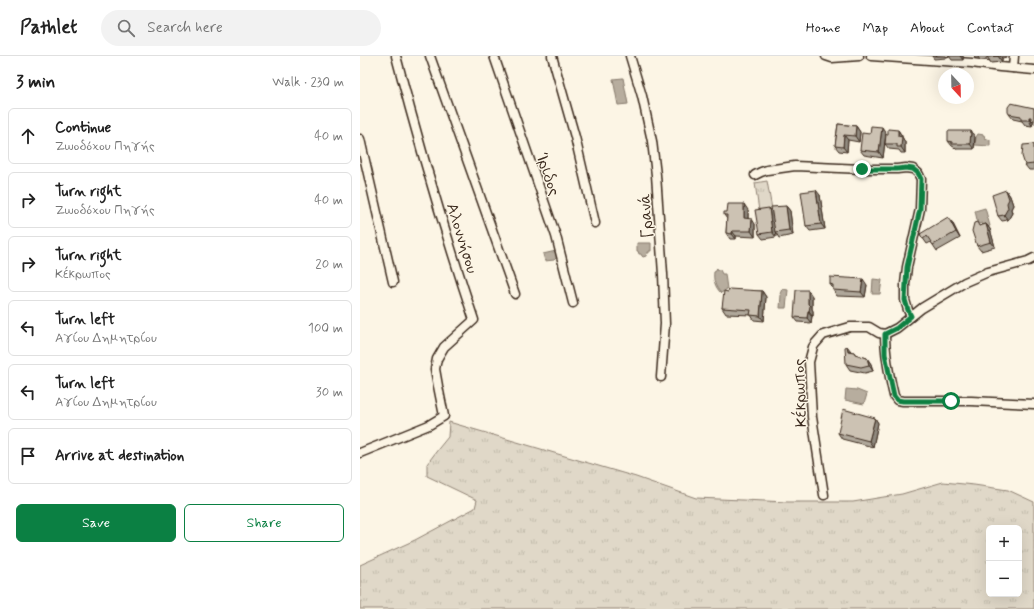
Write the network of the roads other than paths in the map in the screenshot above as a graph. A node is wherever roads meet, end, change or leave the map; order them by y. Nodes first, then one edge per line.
1 (396, 56) edge
2 (430, 56) edge
3 (494, 56) edge
4 (552, 56) edge
5 (630, 56) edge
6 (826, 56) edge
7 (859, 56) edge
8 (871, 56) edge
9 (1014, 56) edge
10 (1013, 68) junction
11 (1034, 70) edge
12 (360, 139) edge
13 (755, 175) dead end
14 (595, 223) dead end
15 (1034, 258) edge
16 (394, 282) dead end
17 (515, 294) dead end
18 (574, 302) dead end
19 (911, 316) junction
20 (885, 334) junction
21 (661, 377) dead end
22 (1034, 404) edge
23 (360, 453) edge
24 (824, 495) dead end

1 - 23 street, Αλοννήσου
2 - 17 street, Αλοννήσου
3 - 18 street, Ίριδος
4 - 14 street
5 - 21 street, Γρανά
6 - 7 street
8 - 10 street
9 - 10 street
10 - 11 street
12 - 16 street
13 - 19 street
15 - 19 street
19 - 20 street
20 - 22 street
20 - 24 street, Κέκρωπος

